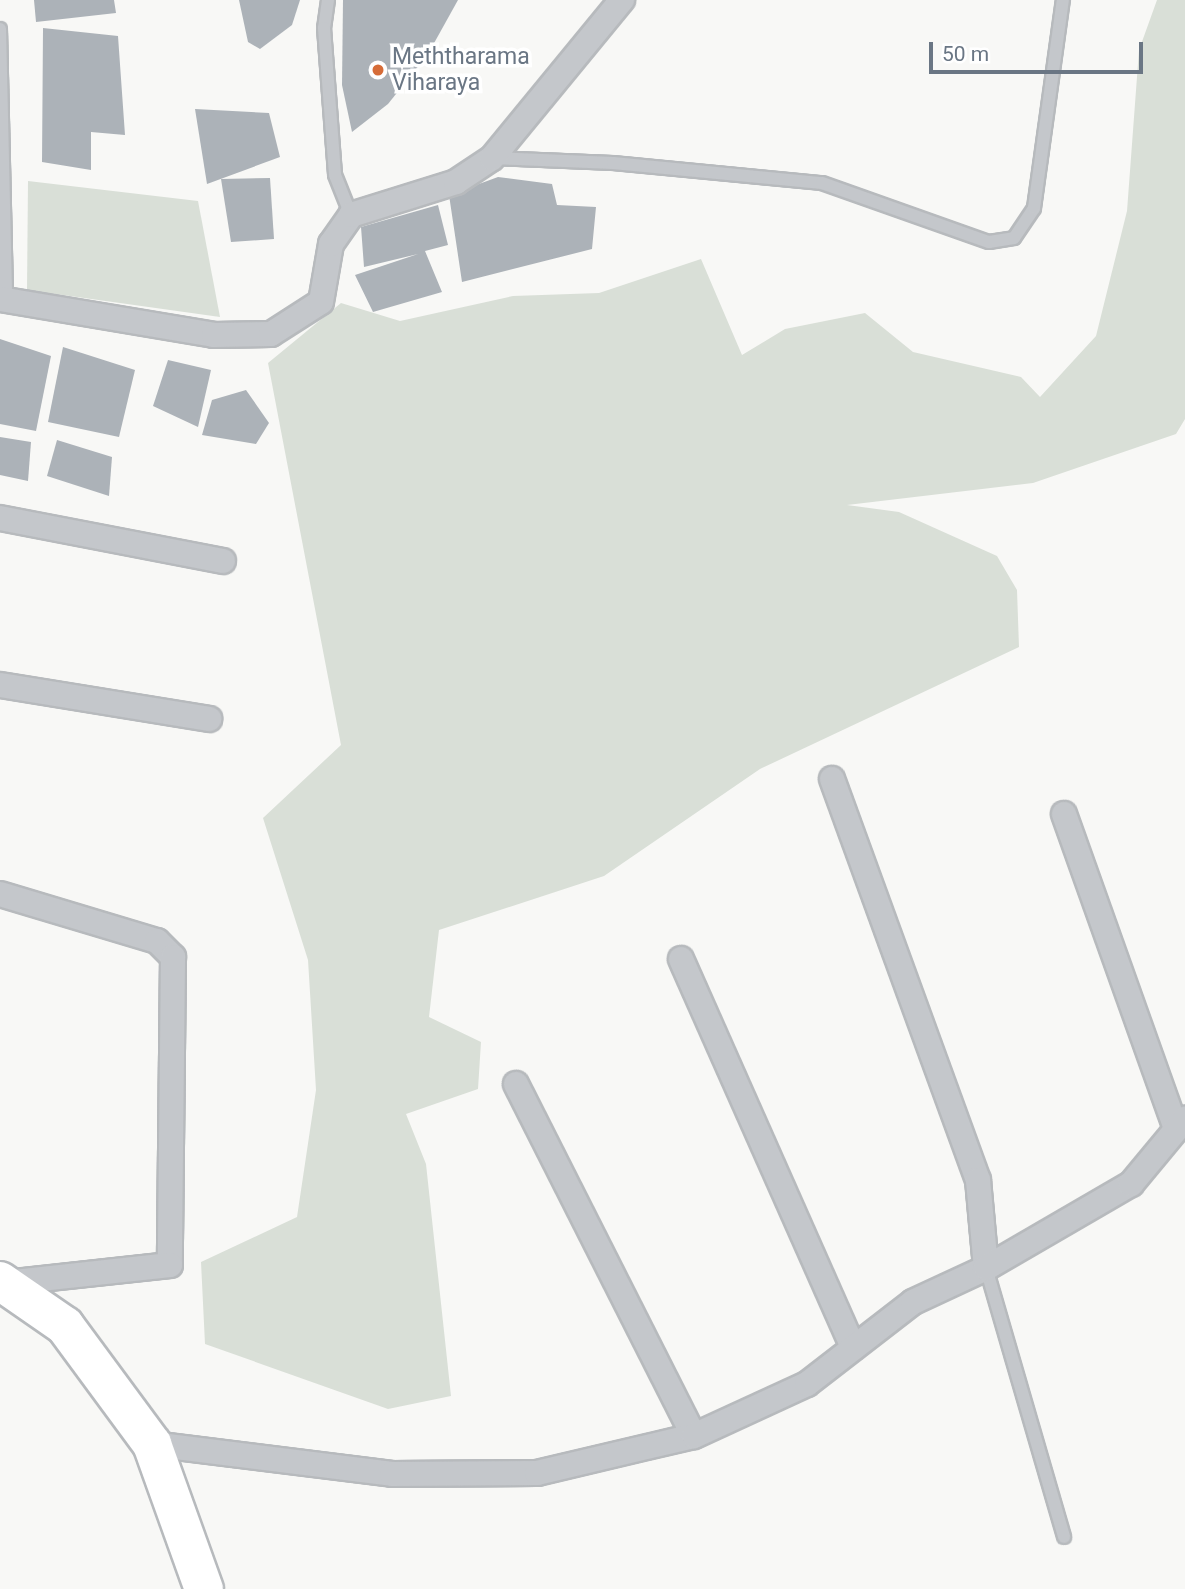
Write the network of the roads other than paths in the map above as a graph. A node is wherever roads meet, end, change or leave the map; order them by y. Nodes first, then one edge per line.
1 (328, 0) edge
2 (622, 0) edge
3 (1063, 0) edge
4 (0, 29) edge
5 (492, 158) junction
6 (351, 215) junction
7 (3, 299) edge
8 (0, 518) edge
9 (223, 561) dead end
10 (0, 685) edge
11 (209, 719) dead end
12 (832, 779) dead end
13 (1064, 814) dead end
14 (0, 894) edge
15 (681, 959) dead end
16 (516, 1084) dead end
17 (1181, 1124) edge
18 (986, 1268) junction
19 (2, 1282) edge
20 (853, 1348) junction
21 (694, 1436) junction
22 (152, 1444) junction
23 (1064, 1537) dead end
24 (204, 1589) edge

1 - 6 lane
2 - 5 street
3 - 5 lane
4 - 7 lane
5 - 6 street
6 - 7 street
8 - 9 street
10 - 11 street
12 - 18 street
13 - 17 street
14 - 19 street
15 - 20 street
16 - 21 street
17 - 18 street
18 - 20 street
18 - 23 lane
19 - 22 highway
20 - 21 street
21 - 22 street
22 - 24 highway

